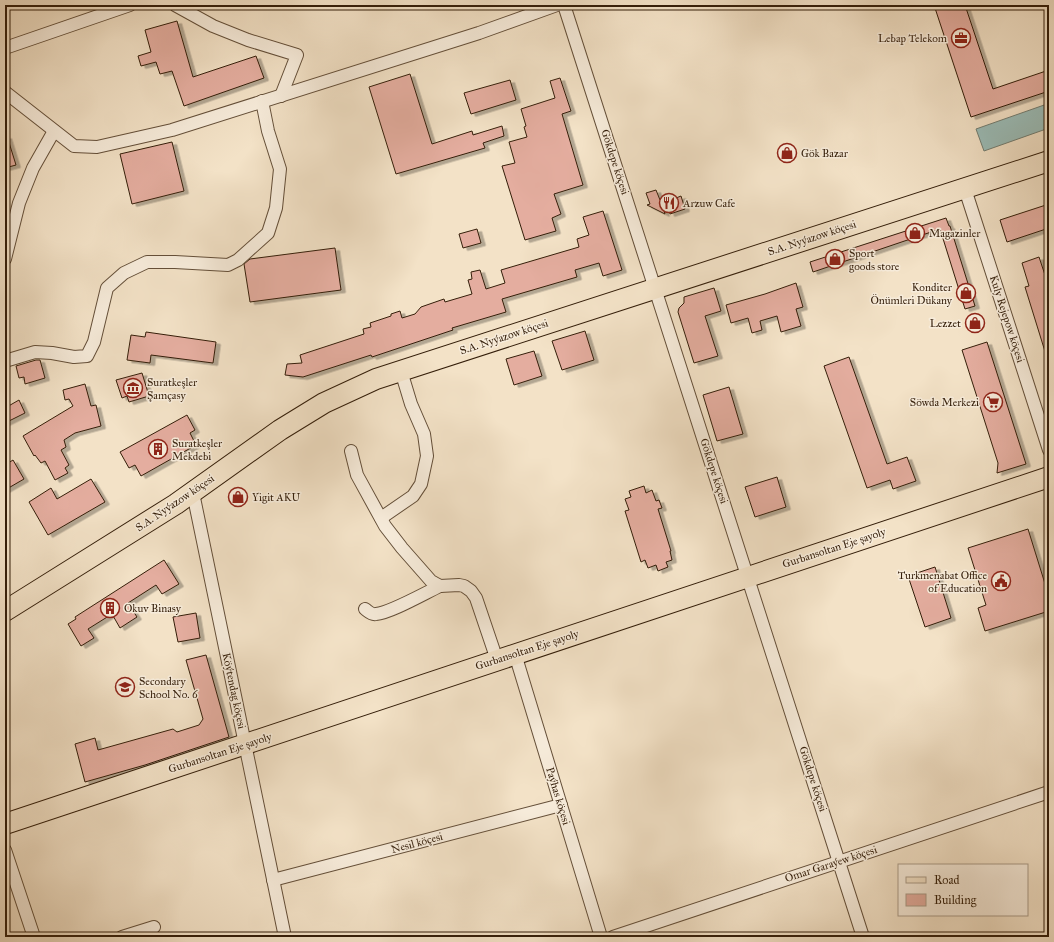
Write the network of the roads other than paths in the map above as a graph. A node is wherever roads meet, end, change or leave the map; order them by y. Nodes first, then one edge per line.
1 (130, 5) edge
2 (175, 5) edge
3 (557, 5) edge
4 (564, 5) edge
5 (5, 48) edge
6 (5, 92) edge
7 (281, 96) junction
8 (262, 101) junction
9 (54, 131) junction
10 (1049, 161) edge
11 (965, 188) junction
12 (5, 259) edge
13 (655, 288) junction
14 (5, 361) edge
15 (401, 371) junction
16 (1049, 450) edge
17 (351, 451) dead end
18 (1049, 476) edge
19 (192, 493) junction
20 (380, 518) junction
21 (748, 577) junction
22 (440, 586) junction
23 (365, 609) dead end
24 (5, 611) edge
25 (506, 657) junction
26 (245, 744) junction
27 (1049, 792) edge
28 (561, 805) junction
29 (5, 824) edge
30 (5, 850) edge
31 (839, 861) junction
32 (273, 880) junction
33 (154, 927) dead end
34 (34, 937) edge
35 (122, 937) edge
36 (285, 937) edge
37 (600, 937) edge
38 (613, 937) edge
39 (863, 937) edge

1 - 5 street
2 - 7 street
3 - 7 street
4 - 13 street, Gökdepe köçesi
6 - 9 street
7 - 8 street
8 - 9 street
8 - 14 street
9 - 12 street
10 - 11 main road, S.A. Nyýazow köçesi
11 - 13 main road, S.A. Nyýazow köçesi
11 - 16 street, Kuly Rejepow köçesi
13 - 15 main road, S.A. Nyýazow köçesi
13 - 21 street, Gökdepe köçesi
15 - 19 main road, S.A. Nyýazow köçesi
15 - 20 street
17 - 20 street
18 - 21 main road, Gurbansoltan Eje şayoly
19 - 24 main road, S.A. Nyýazow köçesi
19 - 26 street, Köýtendag köçesi
20 - 22 street
21 - 25 main road, Gurbansoltan Eje şayoly
21 - 31 street, Gökdepe köçesi
22 - 23 street
22 - 25 street, Paýhas köçesi
25 - 26 main road, Gurbansoltan Eje şayoly
25 - 28 street, Paýhas köçesi
26 - 29 main road, Gurbansoltan Eje şayoly
26 - 32 street, Köýtendag köçesi
27 - 31 street, Omar Garaýew köçesi
28 - 32 street, Nesil köçesi
28 - 37 street, Paýhas köçesi
30 - 34 street
31 - 38 street, Omar Garaýew köçesi
31 - 39 street, Gökdepe köçesi
32 - 36 street, Köýtendag köçesi
33 - 35 street

